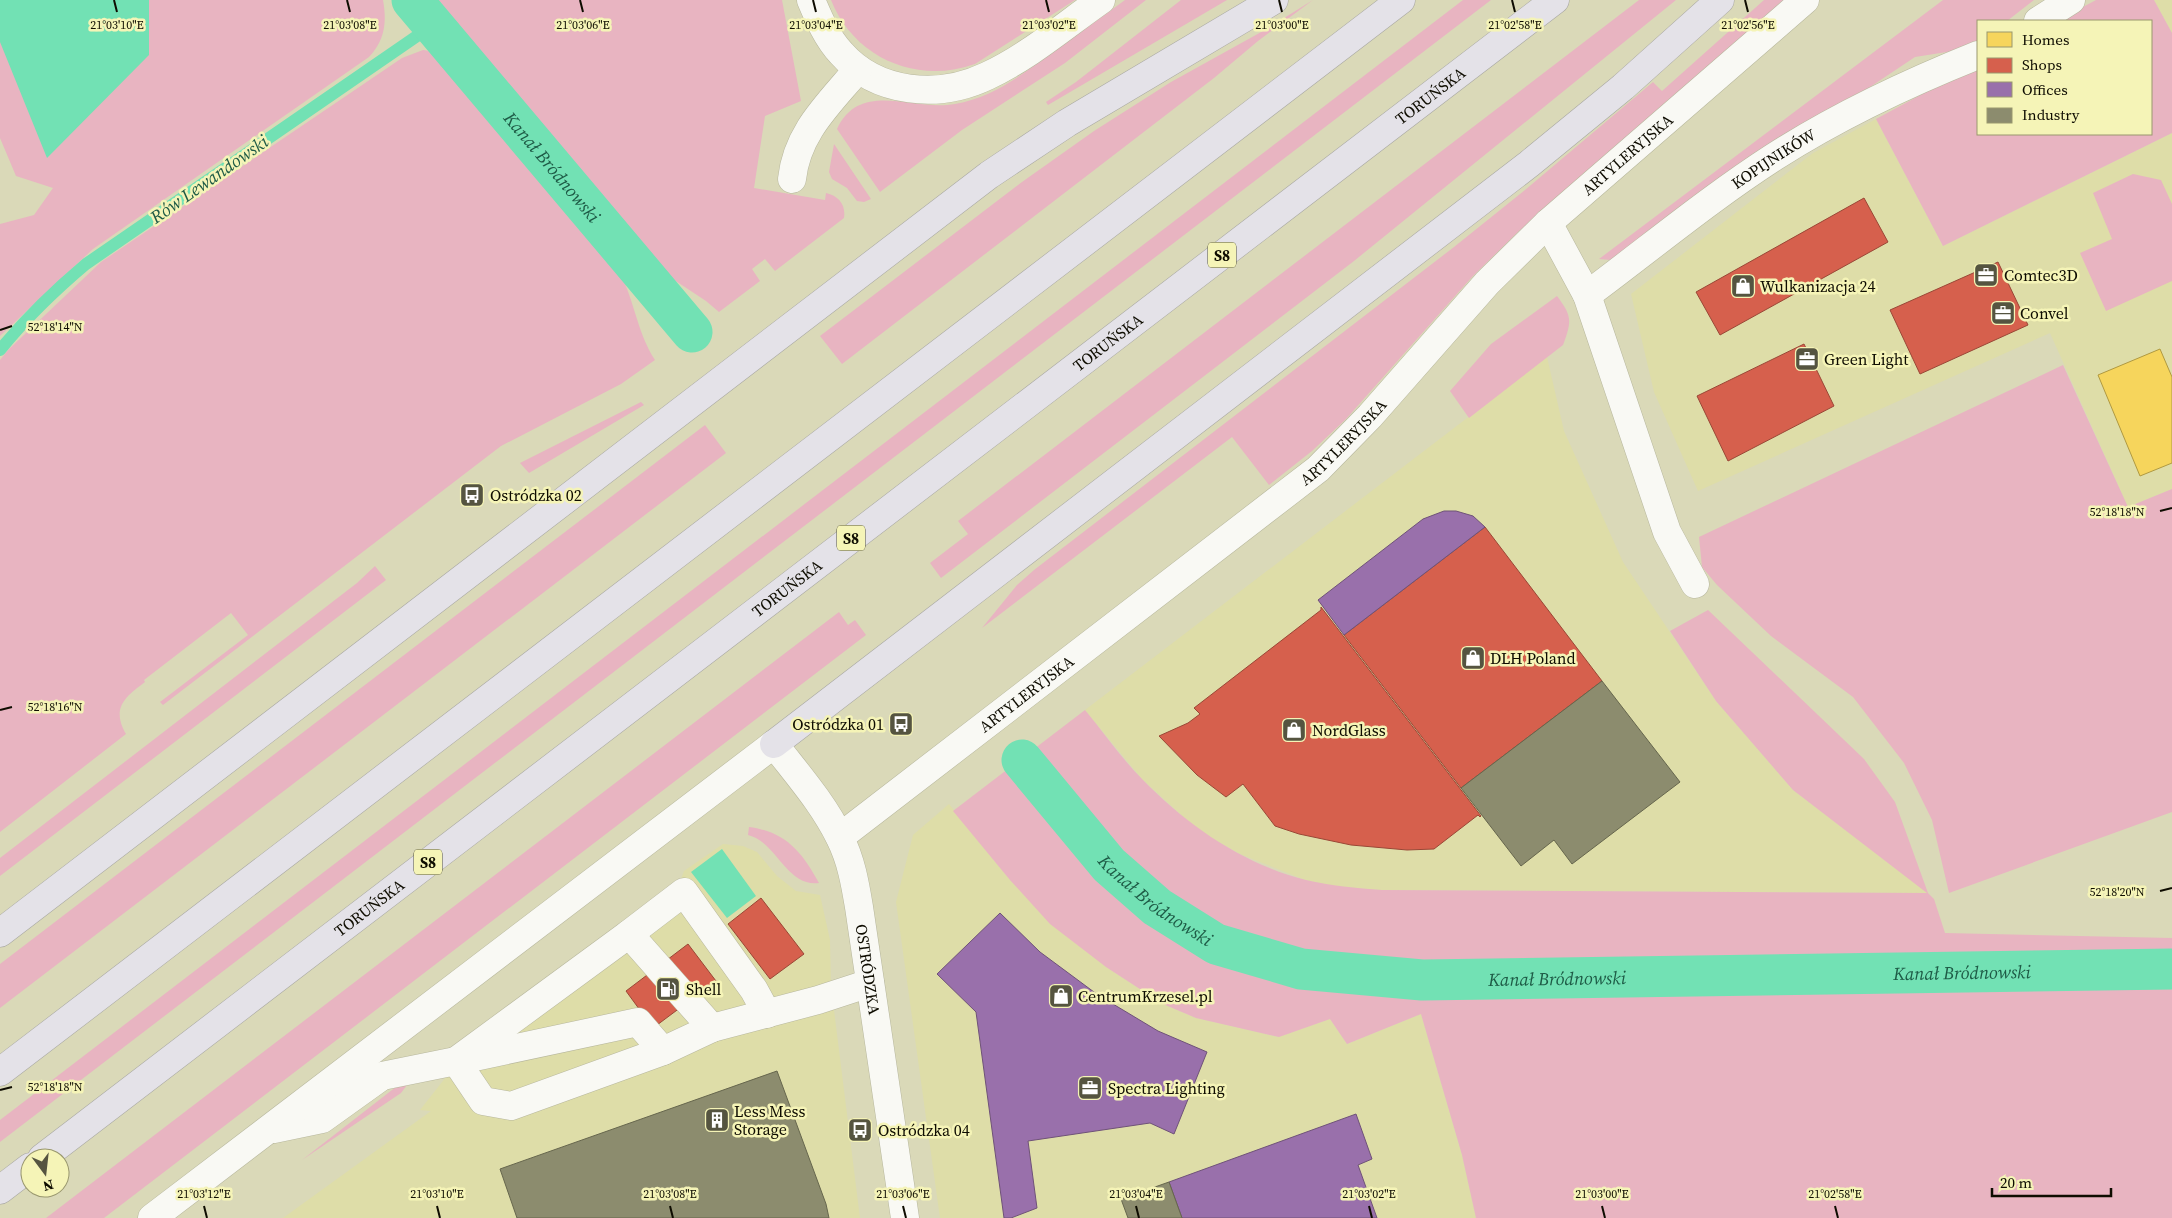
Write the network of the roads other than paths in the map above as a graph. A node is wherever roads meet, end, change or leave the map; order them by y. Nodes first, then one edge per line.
1 (811, 0) edge
2 (1101, 0) edge
3 (1274, 0) edge
4 (1400, 0) edge
5 (1555, 0) edge
6 (1720, 0) edge
7 (1805, 0) edge
8 (2071, 0) edge
9 (2040, 20) edge
10 (1977, 55) edge
11 (858, 69) junction
12 (792, 179) dead end
13 (1548, 224) junction
14 (1587, 295) junction
15 (1695, 584) dead end
16 (774, 744) junction
17 (840, 838) junction
18 (0, 933) edge
19 (629, 934) junction
20 (870, 983) junction
21 (767, 1014) junction
22 (712, 1028) junction
23 (663, 1051) junction
24 (456, 1061) junction
25 (0, 1072) edge
26 (266, 1131) junction
27 (55, 1148) edge
28 (20, 1175) edge
29 (0, 1190) edge
30 (152, 1218) edge
31 (905, 1218) edge

1 - 11 street
2 - 11 street
3 - 18 highway
4 - 25 highway
5 - 27 highway, TORUŃSKA / S8
6 - 16 highway
7 - 13 street, ARTYLERYJSKA
8 - 9 street
10 - 14 street, KOPIJNIKÓW
11 - 12 street
13 - 14 street
13 - 17 street, ARTYLERYJSKA
14 - 15 street
16 - 17 street, OSTRÓDZKA
16 - 26 street
17 - 20 street, OSTRÓDZKA
19 - 21 street
19 - 22 street
19 - 24 street
20 - 21 street
20 - 31 street, OSTRÓDZKA
21 - 22 street
22 - 23 street
23 - 24 street
23 - 24 street
24 - 26 street
26 - 30 street
28 - 29 highway

